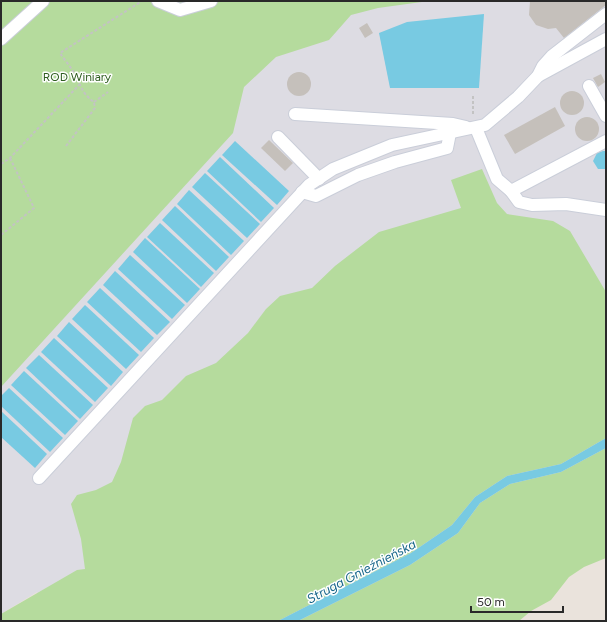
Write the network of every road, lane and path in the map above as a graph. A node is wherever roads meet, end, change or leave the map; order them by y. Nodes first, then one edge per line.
1 (43, 1) edge
2 (142, 1) edge
3 (158, 1) edge
4 (211, 1) edge
5 (606, 14) edge
6 (1, 39) edge
7 (606, 39) edge
8 (538, 76) junction
9 (79, 85) junction
10 (589, 86) dead end
11 (108, 92) dead end
12 (473, 96) dead end
13 (94, 102) junction
14 (473, 110) dead end
15 (295, 114) dead end
16 (606, 116) edge
17 (475, 128) junction
18 (450, 133) junction
19 (278, 137) dead end
20 (606, 141) edge
21 (66, 146) dead end
22 (10, 158) junction
23 (1, 164) edge
24 (319, 179) junction
25 (511, 191) junction
26 (302, 192) junction
27 (606, 210) edge
28 (1, 235) edge
29 (39, 478) dead end

1 - 6 lane
2 - 9 path
3 - 4 lane
5 - 8 lane
7 - 8 lane
8 - 17 lane
9 - 13 path
9 - 22 path
10 - 16 lane
11 - 13 path
12 - 14 path
13 - 21 path
15 - 17 lane
17 - 18 lane
17 - 25 lane
18 - 24 lane
18 - 26 lane
19 - 24 lane
20 - 25 lane
22 - 23 path
22 - 28 path
24 - 26 lane
25 - 27 lane
26 - 29 lane

